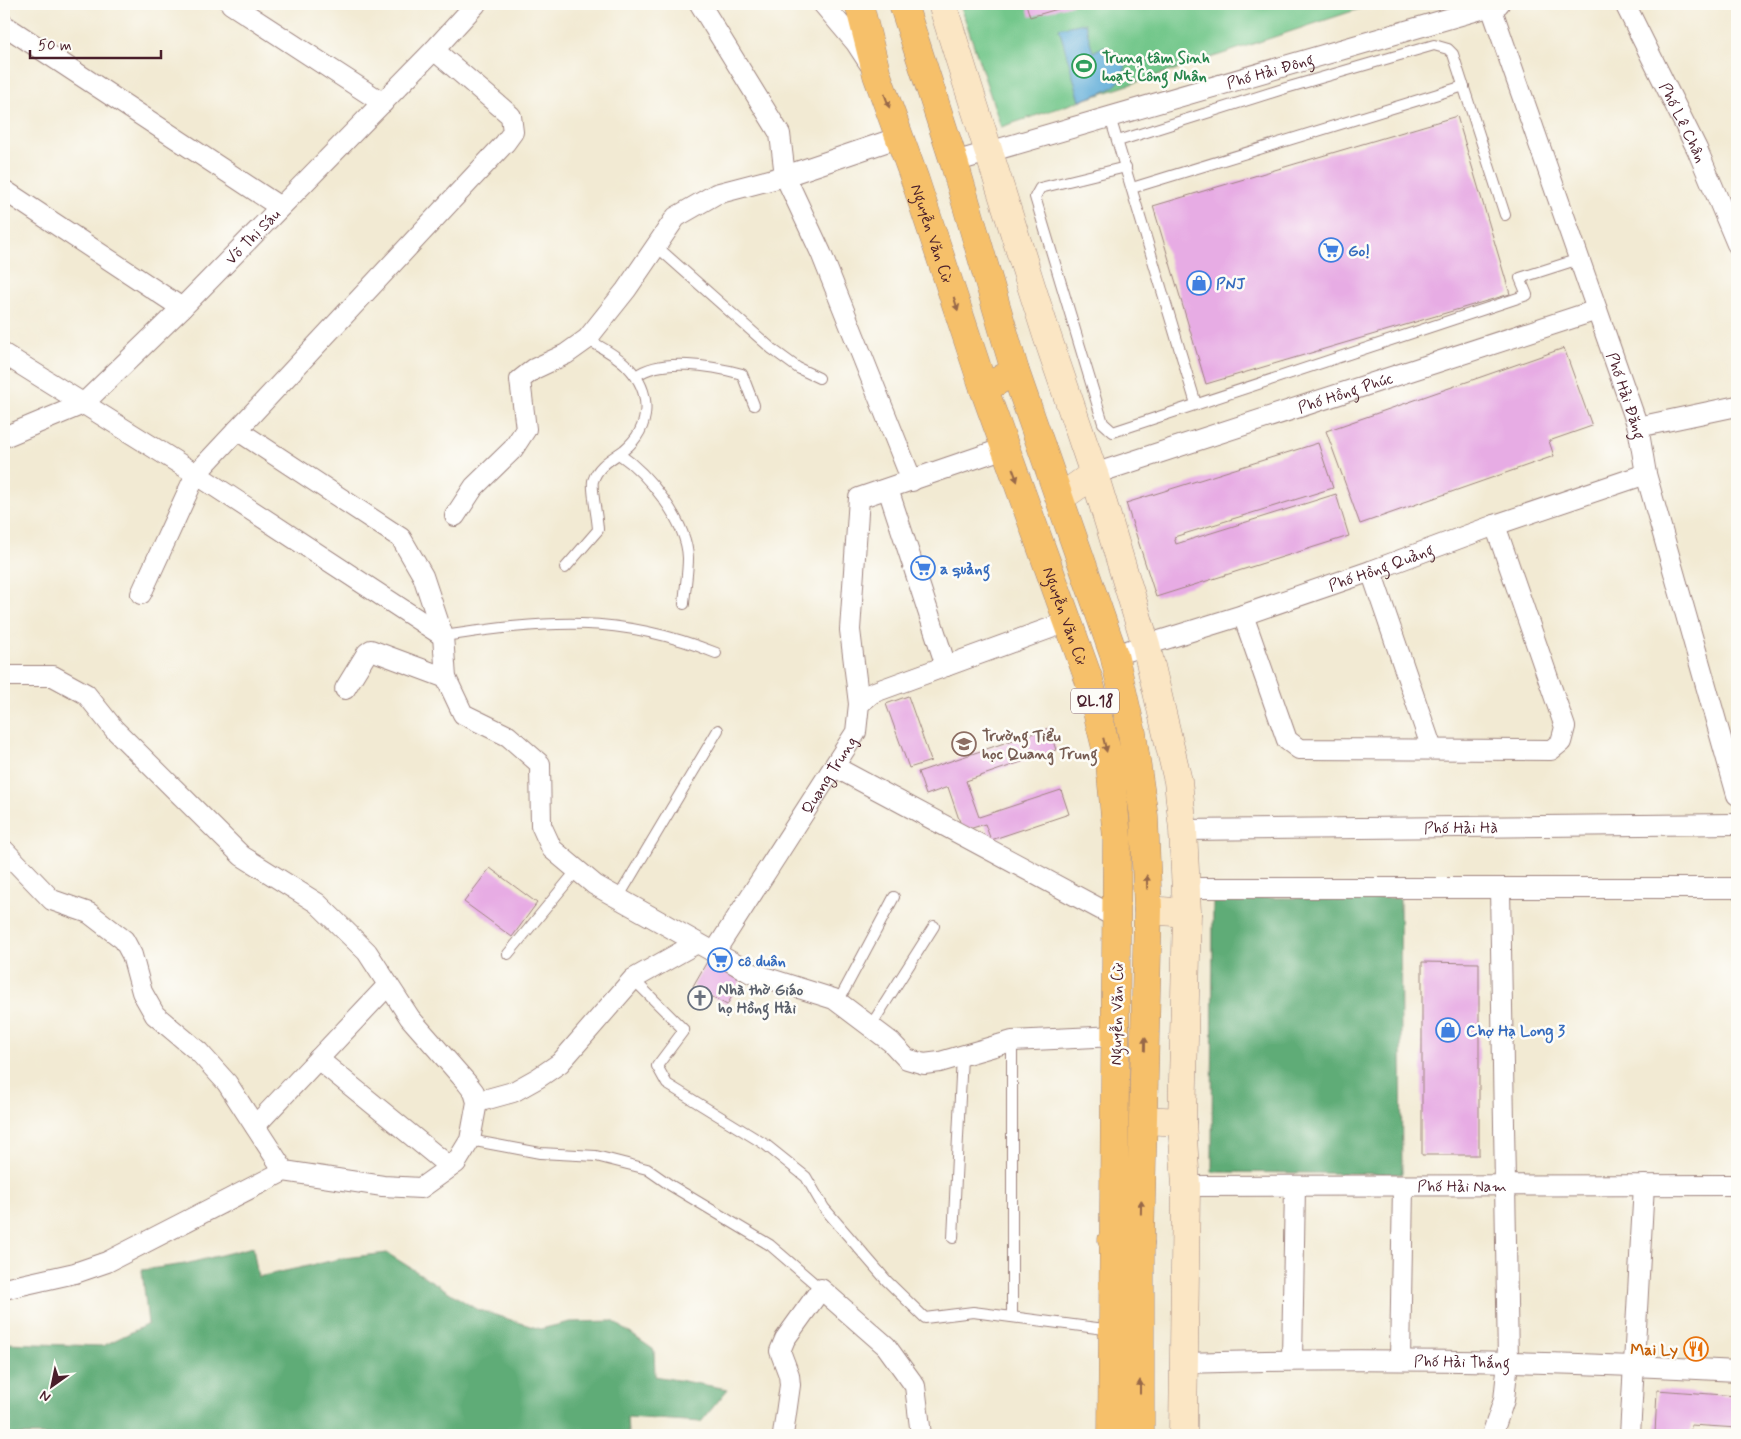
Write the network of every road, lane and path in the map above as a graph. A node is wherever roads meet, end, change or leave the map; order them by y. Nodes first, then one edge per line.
1 (231, 4) edge
2 (476, 4) edge
3 (700, 4) edge
4 (823, 4) edge
5 (859, 4) edge
6 (903, 4) edge
7 (942, 4) edge
8 (1494, 4) edge
9 (1624, 4) edge
10 (4, 25) edge
11 (434, 50) junction
12 (877, 75) junction
13 (1464, 86) junction
14 (382, 103) junction
15 (1110, 117) junction
16 (900, 137) junction
17 (1118, 141) junction
18 (990, 152) junction
19 (954, 162) junction
20 (1126, 167) junction
21 (786, 176) junction
22 (1132, 188) junction
23 (4, 190) edge
24 (280, 207) junction
25 (1505, 215) dead end
26 (1737, 244) edge
27 (655, 245) junction
28 (1579, 259) junction
29 (182, 308) junction
30 (1597, 310) junction
31 (587, 338) junction
32 (4, 354) edge
33 (1015, 371) junction
34 (636, 376) junction
35 (820, 378) dead end
36 (984, 389) junction
37 (83, 404) junction
38 (1196, 404) junction
39 (754, 405) dead end
40 (1737, 406) edge
41 (1090, 427) junction
42 (1638, 427) junction
43 (237, 430) junction
44 (4, 437) edge
45 (1005, 448) junction
46 (619, 454) junction
47 (196, 474) junction
48 (1094, 474) junction
49 (1646, 474) junction
50 (912, 481) junction
51 (888, 489) junction
52 (1060, 498) junction
53 (455, 516) dead end
54 (1495, 525) junction
55 (565, 568) dead end
56 (1371, 571) junction
57 (140, 594) dead end
58 (684, 604) dead end
59 (1243, 615) junction
60 (1067, 622) junction
61 (443, 636) junction
62 (1146, 645) junction
63 (716, 653) dead end
64 (1114, 655) junction
65 (946, 666) junction
66 (4, 676) edge
67 (446, 678) junction
68 (345, 689) dead end
69 (859, 704) junction
70 (718, 730) dead end
71 (1432, 749) junction
72 (835, 766) junction
73 (1737, 795) edge
74 (1737, 824) edge
75 (1183, 830) junction
76 (4, 850) edge
77 (577, 870) junction
78 (1500, 888) junction
79 (1737, 888) edge
80 (894, 897) dead end
81 (618, 898) junction
82 (1187, 900) junction
83 (1148, 910) junction
84 (1117, 918) junction
85 (934, 926) dead end
86 (697, 943) junction
87 (714, 953) junction
88 (508, 954) dead end
89 (633, 979) junction
90 (388, 985) junction
91 (838, 1002) junction
92 (870, 1027) junction
93 (1116, 1036) junction
94 (1012, 1041) junction
95 (962, 1056) junction
96 (318, 1059) junction
97 (477, 1102) junction
98 (1143, 1120) junction
99 (1182, 1122) junction
100 (255, 1126) junction
101 (470, 1140) junction
102 (450, 1167) junction
103 (284, 1170) junction
104 (1506, 1184) junction
105 (1644, 1185) junction
106 (1737, 1185) edge
107 (1186, 1186) junction
108 (1295, 1186) junction
109 (1402, 1186) junction
110 (953, 1238) dead end
111 (1112, 1240) junction
112 (1140, 1243) junction
113 (4, 1289) edge
114 (821, 1289) junction
115 (1012, 1317) junction
116 (1113, 1330) junction
117 (1292, 1360) junction
118 (1400, 1360) junction
119 (1508, 1361) junction
120 (1184, 1363) junction
121 (1634, 1366) junction
122 (1737, 1371) edge
123 (783, 1435) edge
124 (922, 1435) edge
125 (1112, 1435) edge
126 (1140, 1435) edge
127 (1182, 1435) edge
128 (1492, 1435) edge
129 (1630, 1435) edge

1 - 14 street
2 - 11 street, Võ Thị Sáu
3 - 21 street
4 - 12 street
5 - 12 main road, Nguyễn Văn Cừ / QL.18
6 - 19 main road, Nguyễn Văn Cừ / QL.18
7 - 18 street
8 - 15 street, Phố Hải Đông
8 - 28 street, Phố Hải Đăng
9 - 26 street, Phố Lê Chân
10 - 24 street
11 - 14 street, Võ Thị Sáu
11 - 43 street
12 -> 16 main road, Nguyễn Văn Cừ / QL.18
13 - 17 lane
13 - 22 lane
13 - 25 lane
14 - 24 street, Võ Thị Sáu
15 - 17 lane
15 - 18 street, Phố Hải Đông
16 - 21 street
16 -> 36 main road, Nguyễn Văn Cừ / QL.18
17 - 20 lane
18 - 19 street, Phố Hải Đông
18 - 41 street
19 - 33 main road, Nguyễn Văn Cừ / QL.18
20 - 22 lane
20 - 41 lane
21 - 27 street
21 - 50 street
22 - 38 lane
23 - 29 street
24 - 29 street, Võ Thị Sáu
27 - 31 street
27 - 35 lane
28 - 30 street, Phố Hải Đăng
28 - 38 lane
29 - 37 street, Võ Thị Sáu
30 - 42 street, Phố Hải Đăng
30 - 48 street, Phố Hồng Phúc
31 - 34 lane
31 - 53 street
32 - 37 street
33 - 36 main road
33 - 52 main road, Nguyễn Văn Cừ / QL.18
34 - 39 lane
34 - 46 lane
36 - 45 main road, Nguyễn Văn Cừ / QL.18
37 - 44 street, Võ Thị Sáu
37 - 47 street
38 - 41 lane
40 - 42 street
41 - 48 street
42 - 49 street, Phố Hải Đăng
43 - 47 street
43 - 61 street
45 - 50 street
45 -> 60 main road, Nguyễn Văn Cừ / QL.18
46 - 55 lane
46 - 58 lane
47 - 57 street
47 - 61 street
48 - 52 street
48 - 62 street
49 - 54 street, Phố Hồng Quảng
49 - 73 street, Phố Hải Đăng
50 - 51 street
51 - 65 street
51 - 69 street, Quang Trung
52 - 64 main road, Nguyễn Văn Cừ / QL.18
54 - 56 street, Phố Hồng Quảng
54 - 71 street
56 - 59 street, Phố Hồng Quảng
56 - 71 street
59 - 62 street, Phố Hồng Quảng
59 - 71 street
60 - 65 street
60 -> 84 main road, Nguyễn Văn Cừ / QL.18
61 - 63 lane
61 - 67 street
62 - 64 street, Phố Hồng Quảng
62 - 75 street
83 -> 64 main road, Nguyễn Văn Cừ / QL.18
65 - 69 street
66 - 90 street
67 - 68 street
67 - 77 street
69 - 72 street, Quang Trung
70 - 81 lane
72 - 84 street
72 - 87 street, Quang Trung
74 - 75 street, Phố Hải Hà
75 - 82 street
76 - 100 street
77 - 81 street
77 - 88 lane
78 - 79 street
78 - 82 street
78 - 104 street
80 - 91 lane
81 - 86 street
82 - 83 street
82 - 99 street
98 -> 83 main road, Nguyễn Văn Cừ / QL.18
84 - 93 main road, Nguyễn Văn Cừ / QL.18
85 - 92 lane
86 - 87 street
86 - 89 street
87 - 91 street
89 - 97 street
89 - 115 lane
90 - 96 street
90 - 97 street
91 - 92 street
92 - 95 street
93 - 94 street
93 - 111 main road, Nguyễn Văn Cừ / QL.18
94 - 95 street
94 - 115 lane
95 - 110 lane
96 - 100 street
96 - 102 street
97 - 101 street
98 - 99 street
112 -> 98 main road, Nguyễn Văn Cừ / QL.18
99 - 107 street
100 - 103 street
101 - 102 street
101 - 114 lane
102 - 103 street
103 - 113 street
104 - 105 street, Phố Hải Nam
104 - 109 street, Phố Hải Nam
104 - 119 street
105 - 106 street, Phố Hải Nam
105 - 121 street
107 - 108 street, Phố Hải Nam
107 - 120 street
108 - 109 street, Phố Hải Nam
108 - 117 street
109 - 118 street
111 - 112 main road
111 - 116 main road, Nguyễn Văn Cừ / QL.18
126 -> 112 main road, Nguyễn Văn Cừ / QL.18
114 - 123 street
114 - 124 street
115 - 116 lane
116 - 125 main road, Nguyễn Văn Cừ / QL.18
117 - 118 street, Phố Hải Thắng
117 - 120 street, Phố Hải Thắng
118 - 119 street, Phố Hải Thắng
119 - 121 street, Phố Hải Thắng
119 - 128 street
120 - 127 street
121 - 122 street, Phố Hải Thắng
121 - 129 street

